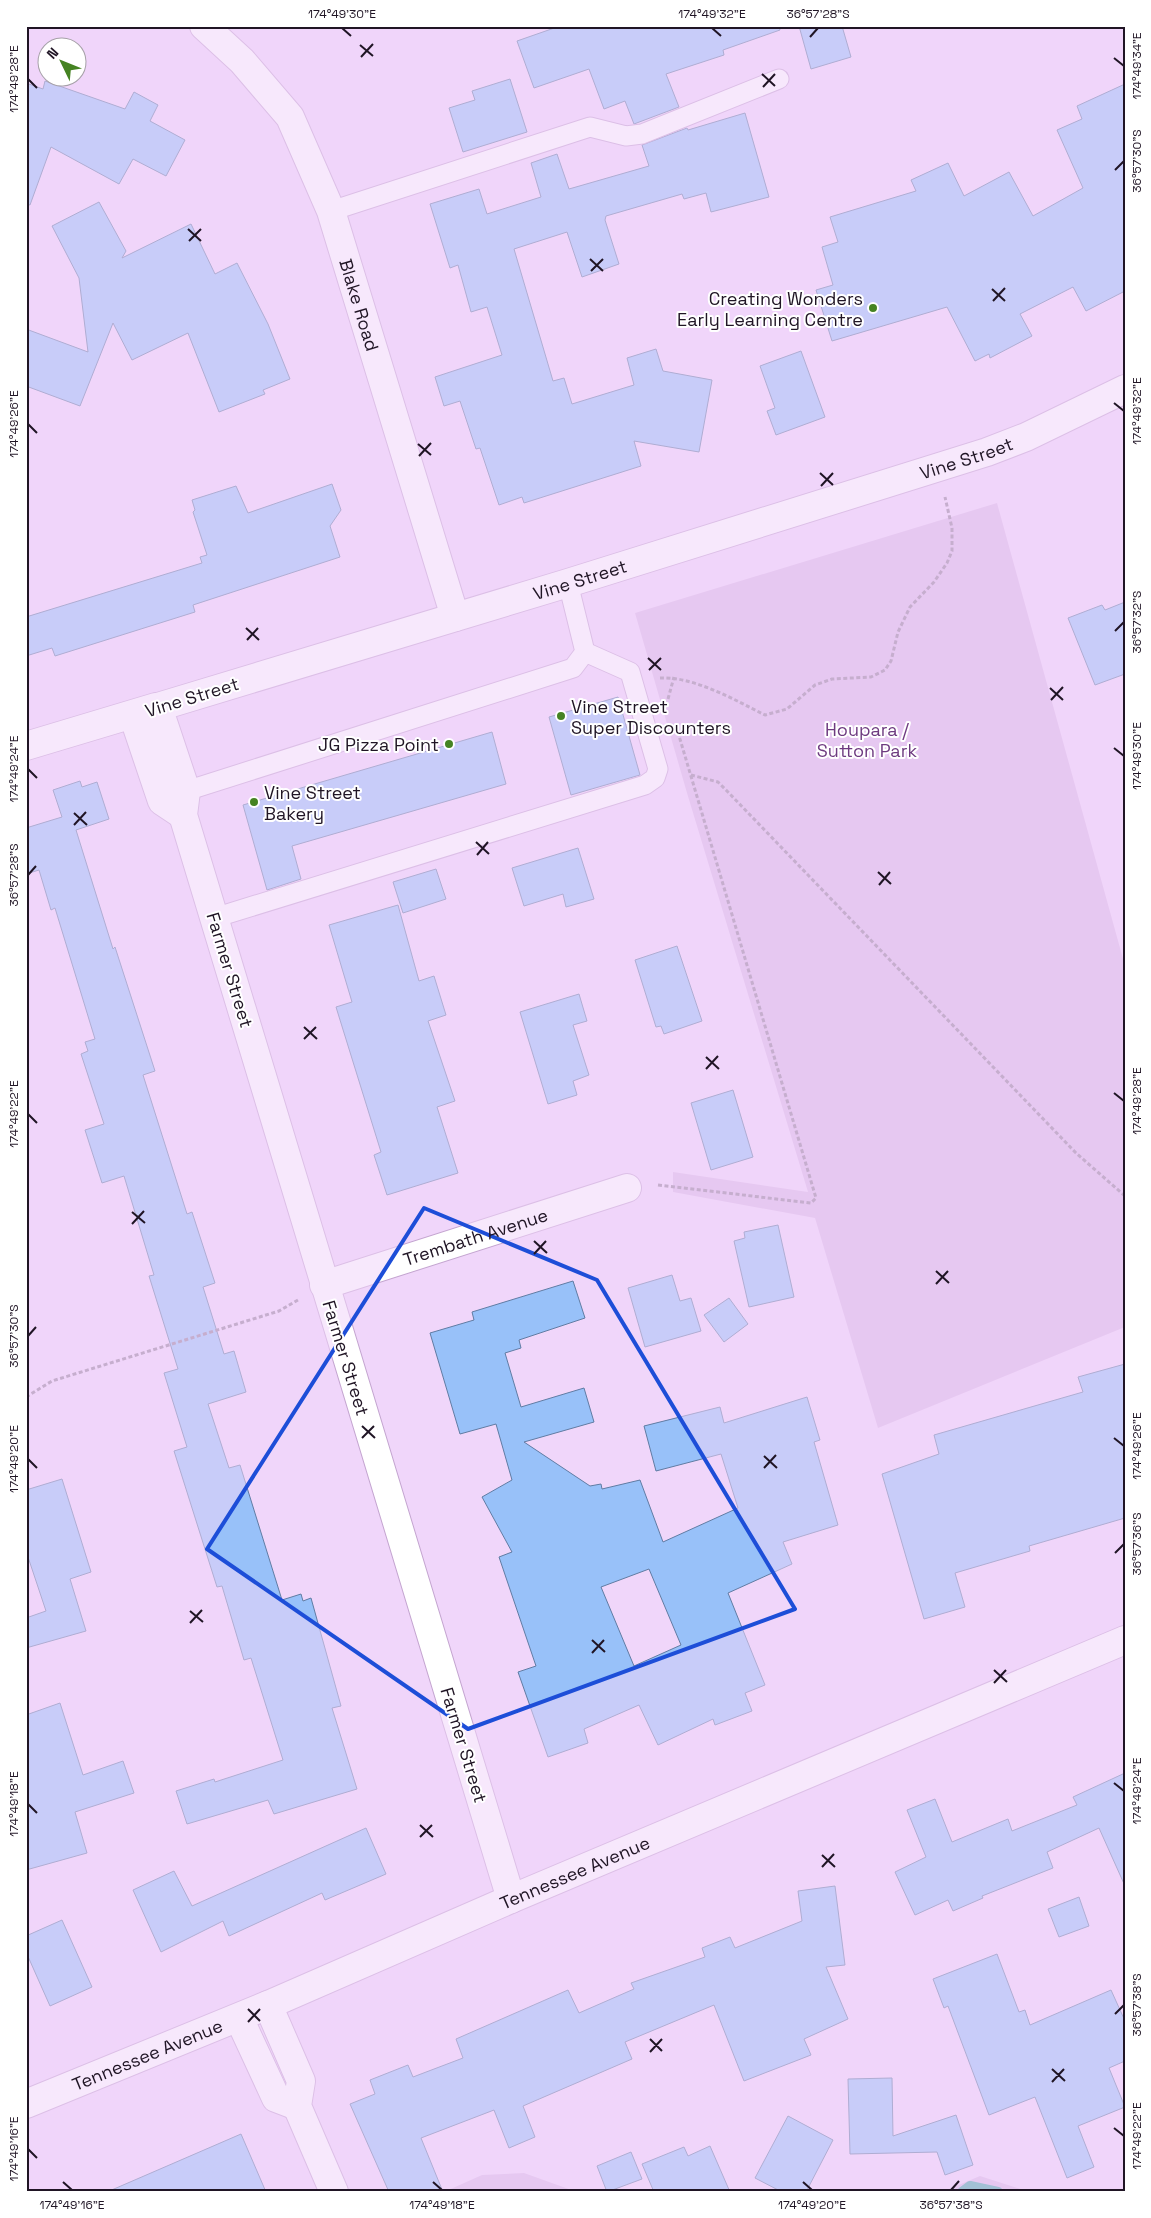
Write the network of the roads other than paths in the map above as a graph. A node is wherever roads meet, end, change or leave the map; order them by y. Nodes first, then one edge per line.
1 (204, 26) edge
2 (779, 79) dead end
3 (330, 211) junction
4 (1125, 389) edge
5 (568, 583) junction
6 (455, 617) junction
7 (585, 652) junction
8 (145, 711) junction
9 (26, 746) edge
10 (184, 803) junction
11 (214, 918) junction
12 (627, 1188) road end
13 (324, 1285) junction
14 (1125, 1640) edge
15 (511, 1899) junction
16 (268, 2005) junction
17 (239, 2018) junction
18 (26, 2104) edge
19 (297, 2106) junction
20 (334, 2192) edge

1 - 3 street, Blake Road
2 - 3 lane
3 - 6 street, Blake Road
4 - 5 street, Vine Street
5 - 6 street, Vine Street
5 - 7 lane
6 - 8 street, Vine Street
7 - 10 lane
7 - 11 lane
8 - 9 street, Vine Street
8 - 10 street
10 - 11 street, Farmer Street
11 - 13 street, Farmer Street
12 - 13 street, Trembath Avenue
13 - 15 street, Farmer Street
14 - 15 street, Tennessee Avenue
15 - 16 street, Tennessee Avenue
16 - 17 street, Tennessee Avenue
16 - 19 street
17 - 18 street, Tennessee Avenue
17 - 19 street
19 - 20 street

